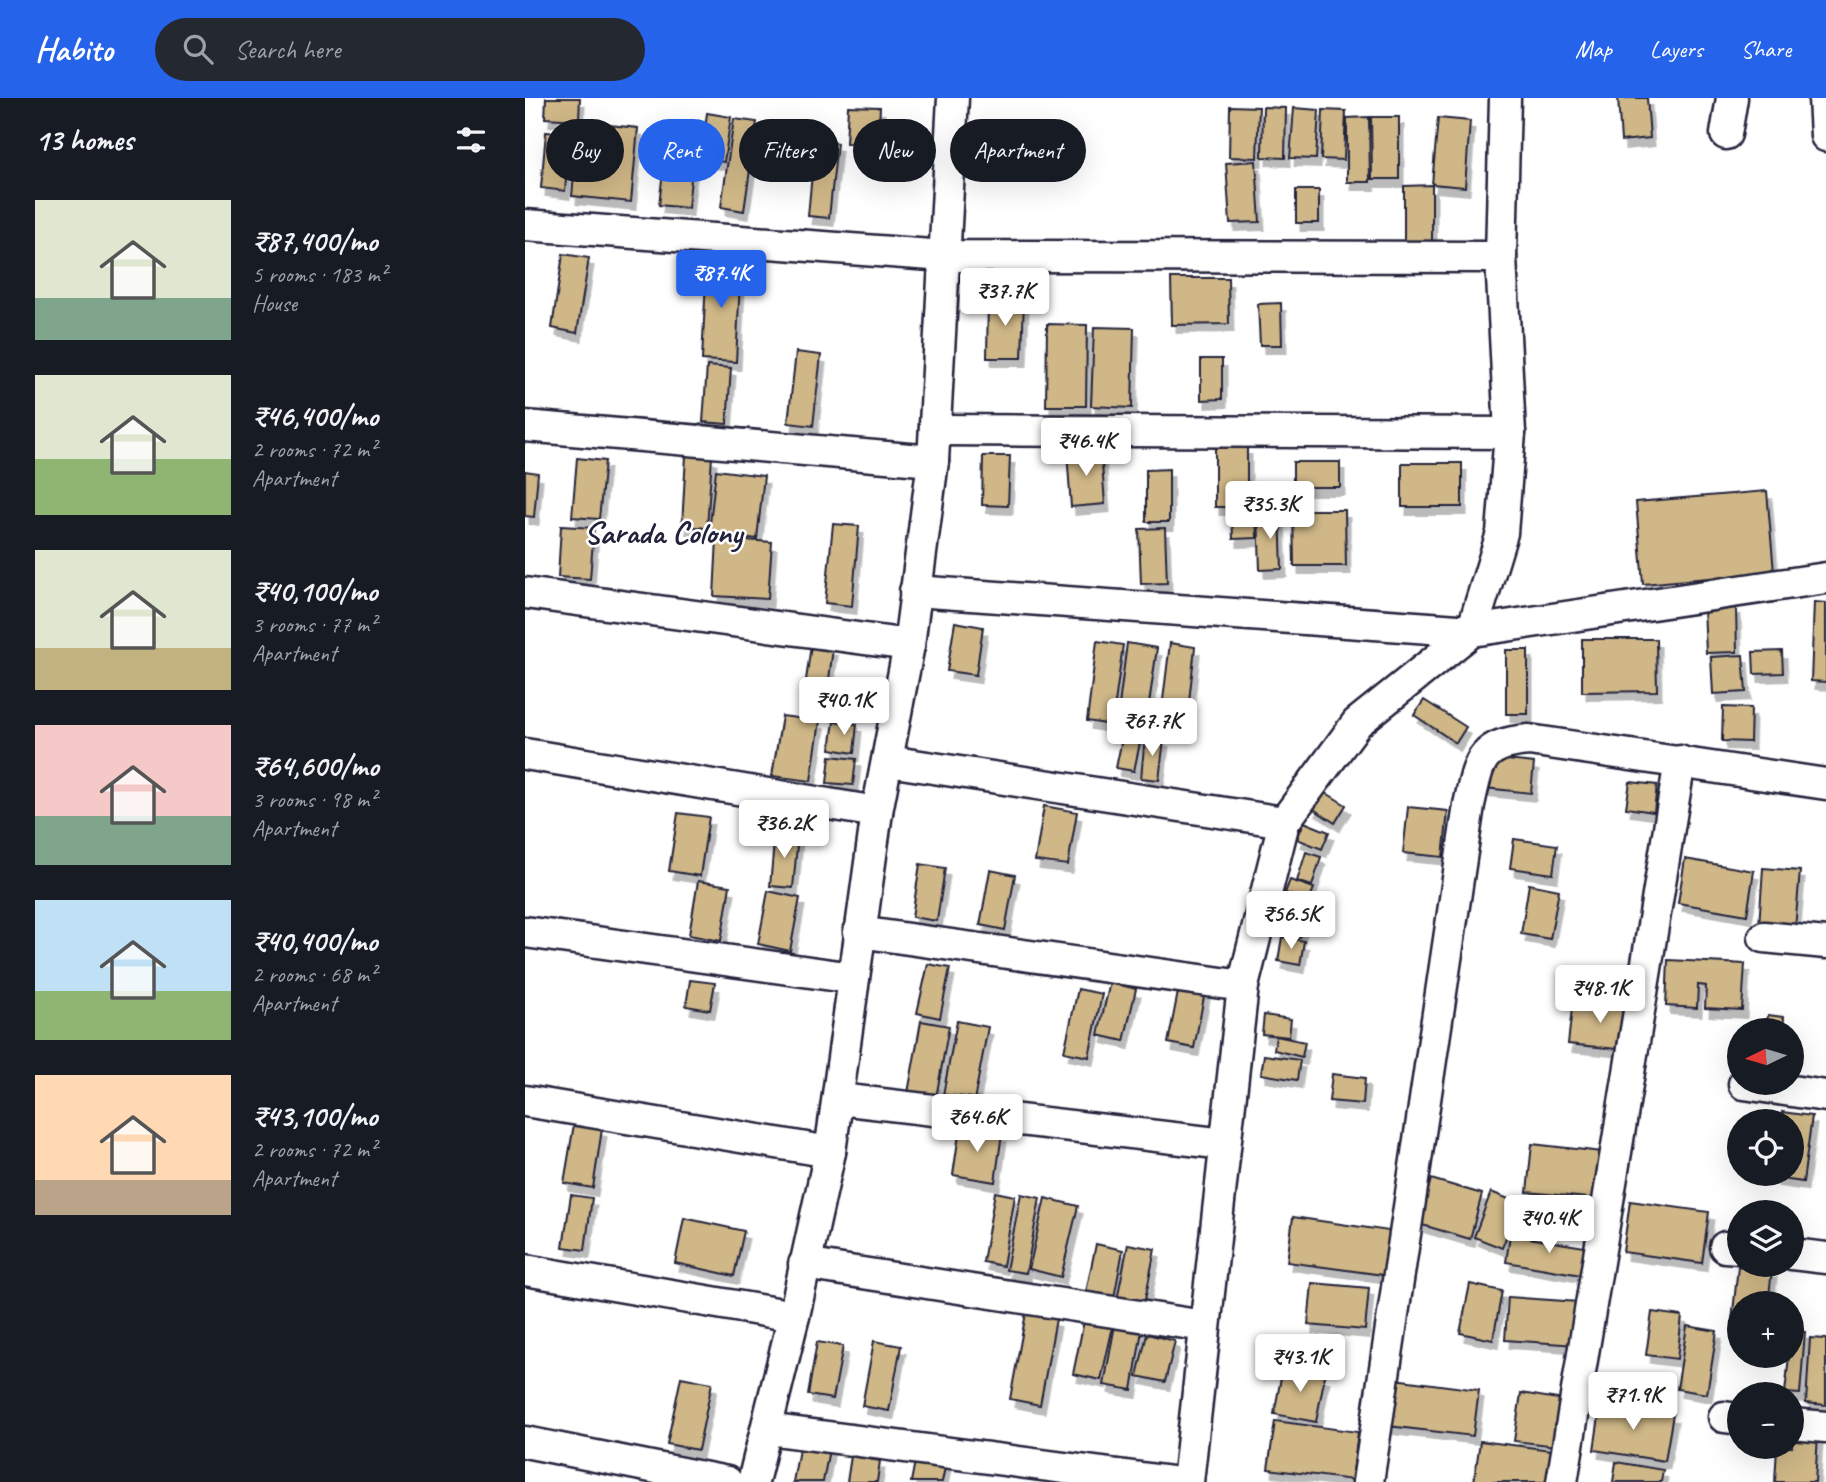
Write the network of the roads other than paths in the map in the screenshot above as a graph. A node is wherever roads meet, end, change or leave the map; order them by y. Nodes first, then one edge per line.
1 (953, 98) edge
2 (1505, 98) edge
3 (1732, 98) edge
4 (1824, 98) edge
5 (1725, 134) dead end
6 (1826, 135) edge
7 (525, 225) edge
8 (945, 256) junction
9 (1501, 257) junction
10 (525, 426) edge
11 (935, 430) junction
12 (1510, 433) junction
13 (933, 461) junction
14 (1826, 578) edge
15 (915, 591) junction
16 (525, 593) edge
17 (1472, 631) junction
18 (909, 645) junction
19 (525, 754) edge
20 (888, 761) junction
21 (1680, 761) junction
22 (1826, 784) edge
23 (877, 812) junction
24 (1284, 822) junction
25 (525, 932) edge
26 (859, 932) junction
27 (1764, 937) dead end
28 (1826, 943) edge
29 (853, 978) junction
30 (1243, 986) junction
31 (1804, 1093) edge
32 (1826, 1096) edge
33 (839, 1099) junction
34 (525, 1101) edge
35 (1225, 1144) junction
36 (830, 1152) junction
37 (1804, 1255) edge
38 (1826, 1258) edge
39 (804, 1264) junction
40 (525, 1270) edge
41 (794, 1316) junction
42 (1204, 1326) junction
43 (1804, 1425) edge
44 (1826, 1427) edge
45 (767, 1429) junction
46 (525, 1443) edge
47 (727, 1482) edge
48 (754, 1482) edge
49 (1173, 1482) edge
50 (1188, 1482) edge
51 (1368, 1482) edge
52 (1562, 1482) edge

1 - 8 street
2 - 9 street
3 - 5 street
4 - 6 street
7 - 8 street
8 - 9 street
8 - 11 street
9 - 12 street
10 - 13 street
11 - 12 street
11 - 13 street
12 - 17 street
13 - 15 street
14 - 17 street
15 - 17 street
15 - 18 street
16 - 18 street
17 - 24 street
18 - 20 street
19 - 23 street
20 - 23 street
20 - 24 street
21 - 22 street
21 - 51 street
21 - 52 street
23 - 26 street
24 - 30 street
25 - 29 street
26 - 29 street
26 - 30 street
27 - 28 street
29 - 33 street
30 - 35 street
31 - 32 street
33 - 35 street
33 - 36 street
34 - 36 street
35 - 42 street
36 - 39 street
37 - 38 street
39 - 41 street
39 - 42 street
40 - 41 street
41 - 45 street
42 - 50 street
43 - 44 street
45 - 48 street
45 - 49 street
46 - 47 street

